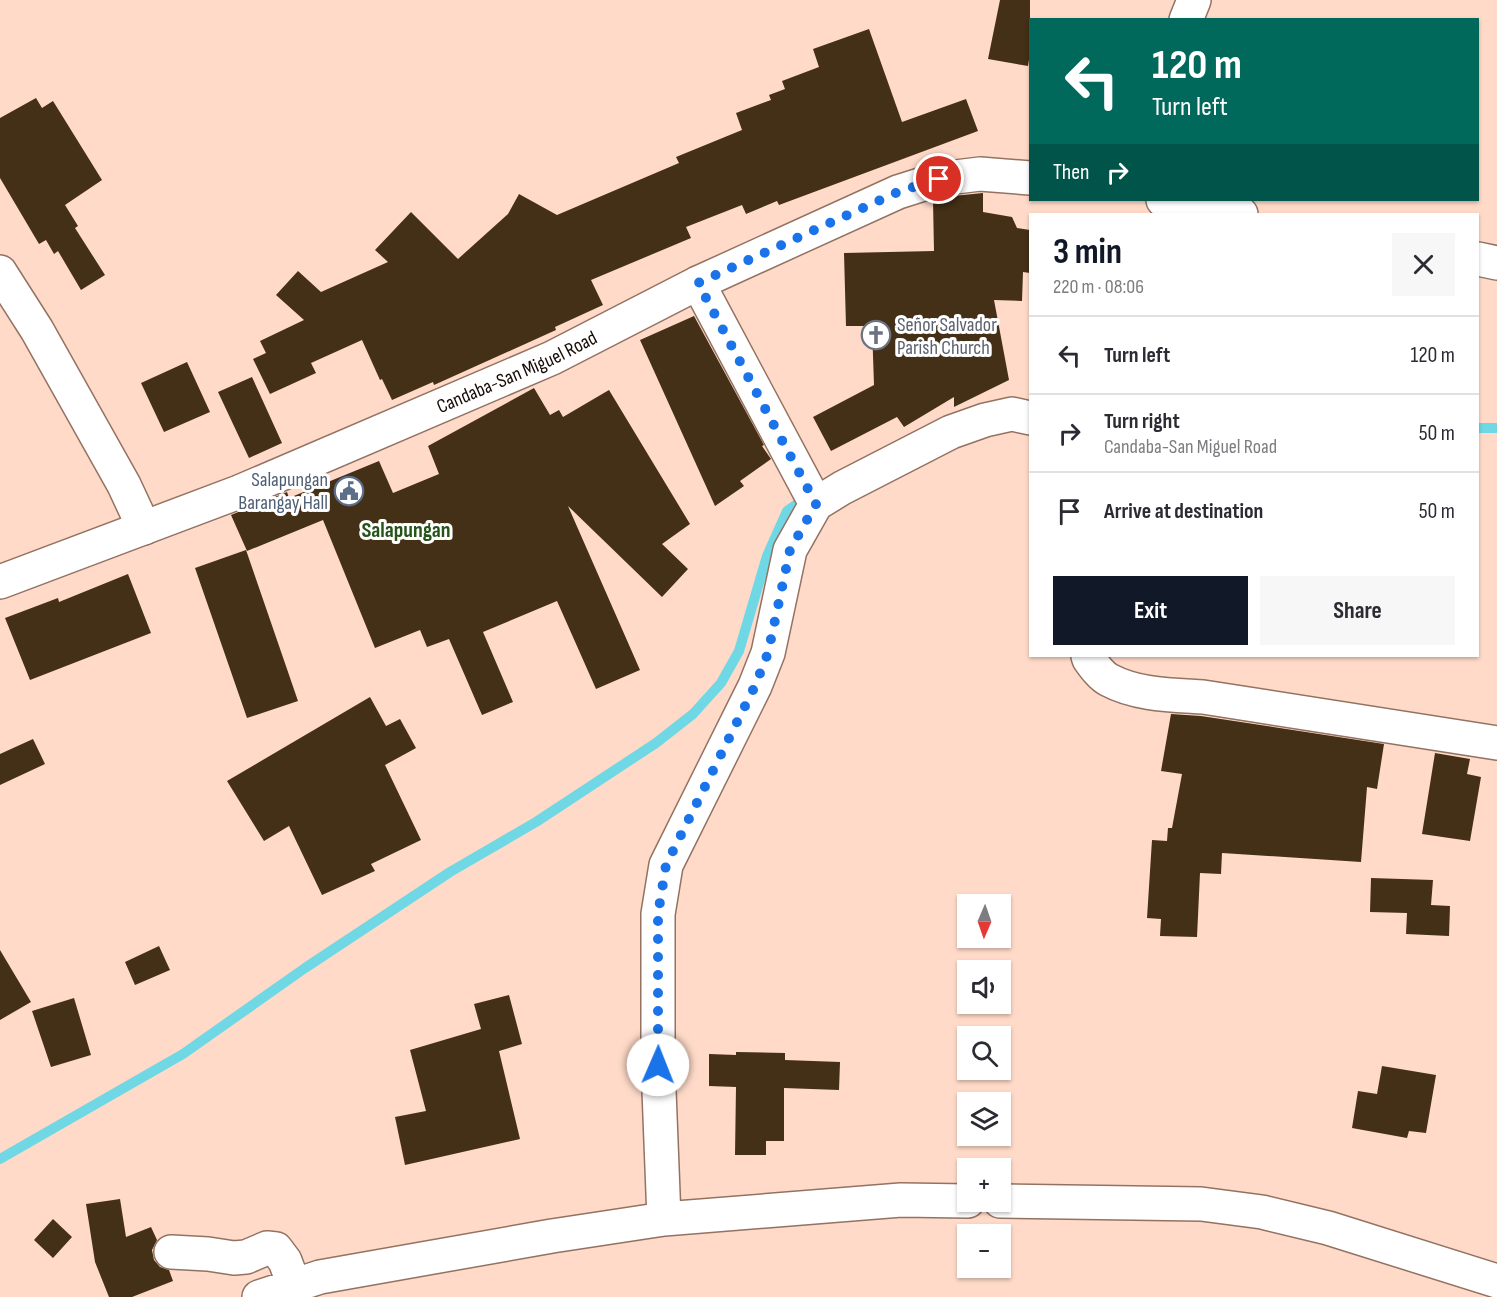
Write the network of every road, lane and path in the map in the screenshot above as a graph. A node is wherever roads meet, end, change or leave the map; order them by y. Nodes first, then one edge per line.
1 (1194, 0) edge
2 (1187, 18) edge
3 (1029, 178) edge
4 (1169, 201) edge
5 (1235, 213) edge
6 (1479, 259) edge
7 (1497, 263) edge
8 (0, 272) edge
9 (698, 283) junction
10 (1029, 417) edge
11 (810, 493) junction
12 (144, 528) junction
13 (0, 582) edge
14 (1089, 657) edge
15 (1497, 743) edge
16 (957, 1201) edge
17 (1011, 1201) edge
18 (664, 1219) junction
19 (171, 1252) dead end
20 (1497, 1281) edge
21 (294, 1285) junction
22 (259, 1297) edge

1 - 2 street
3 - 9 street, Candaba-San Miguel Road
4 - 5 street
6 - 7 street
8 - 12 street
9 - 11 street
9 - 12 street, Candaba-San Miguel Road
10 - 11 street
11 - 18 street
12 - 13 street, Candaba-San Miguel Road
14 - 15 street
16 - 18 street
17 - 20 street
18 - 21 street
19 - 21 street
21 - 22 street

